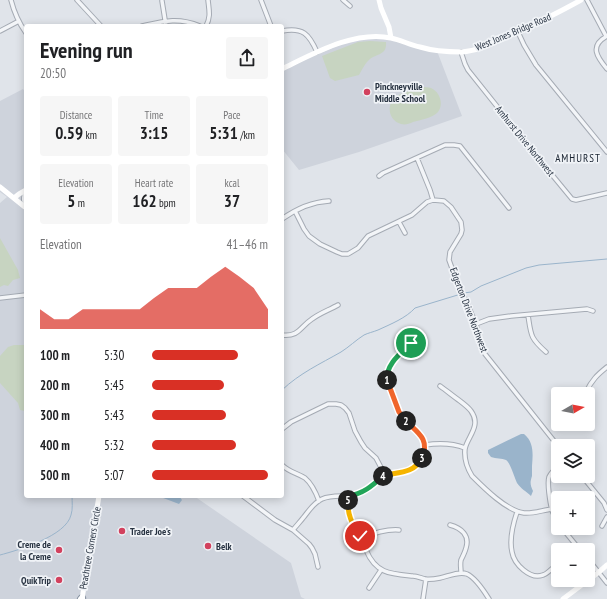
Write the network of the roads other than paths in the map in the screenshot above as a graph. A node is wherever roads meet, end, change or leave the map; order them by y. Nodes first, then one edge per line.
1 (11, 0) edge
2 (77, 0) edge
3 (208, 0) edge
4 (262, 0) edge
5 (343, 0) edge
6 (379, 0) edge
7 (581, 0) edge
8 (587, 0) edge
9 (162, 1) edge
10 (350, 6) dead end
11 (19, 21) junction
12 (165, 21) junction
13 (99, 24) edge
14 (151, 24) edge
15 (166, 24) edge
16 (194, 24) edge
17 (207, 24) edge
18 (270, 24) edge
19 (24, 30) edge
20 (0, 31) edge
21 (284, 31) edge
22 (518, 32) junction
23 (606, 36) edge
24 (391, 38) junction
25 (317, 52) junction
26 (461, 52) junction
27 (284, 68) edge
28 (607, 69) edge
29 (607, 152) edge
30 (417, 158) junction
31 (379, 176) dead end
32 (0, 187) edge
33 (24, 192) edge
34 (607, 194) edge
35 (14, 198) junction
36 (433, 200) junction
37 (329, 201) dead end
38 (24, 206) edge
39 (509, 208) dead end
40 (295, 211) junction
41 (284, 218) edge
42 (399, 222) junction
43 (405, 233) dead end
44 (24, 295) edge
45 (0, 298) edge
46 (338, 305) dead end
47 (593, 311) dead end
48 (528, 315) junction
49 (476, 324) junction
50 (284, 335) edge
51 (411, 343) dead end
52 (546, 352) dead end
53 (607, 367) edge
54 (440, 386) dead end
55 (589, 387) edge
56 (284, 427) edge
57 (552, 439) edge
58 (425, 445) junction
59 (465, 448) junction
60 (284, 466) edge
61 (551, 474) edge
62 (385, 475) junction
63 (588, 483) edge
64 (348, 496) junction
65 (99, 498) edge
66 (246, 498) edge
67 (319, 501) junction
68 (551, 502) edge
69 (551, 509) edge
70 (607, 510) edge
71 (517, 512) junction
72 (607, 517) edge
73 (450, 525) dead end
74 (602, 526) dead end
75 (293, 530) junction
76 (399, 530) dead end
77 (568, 535) edge
78 (362, 538) junction
79 (574, 543) edge
80 (607, 565) edge
81 (318, 566) dead end
82 (595, 567) edge
83 (551, 569) edge
84 (381, 570) junction
85 (599, 572) junction
86 (461, 573) junction
87 (426, 579) junction
88 (607, 583) edge
89 (369, 588) dead end
90 (82, 599) edge
91 (423, 599) edge
92 (490, 599) edge
93 (563, 599) edge

1 - 11 street
2 - 13 street
3 - 17 street
4 - 18 street
5 - 10 street
6 - 24 street
7 - 22 street, West Jones Bridge Road
8 - 23 street
9 - 12 street
11 - 19 street
11 - 20 street
12 - 14 street
12 - 15 street
12 - 16 street
21 - 25 street
22 - 26 street, West Jones Bridge Road
22 - 29 street
23 - 28 street
24 - 25 street, West Jones Bridge Road
24 - 26 street, West Jones Bridge Road
25 - 27 street, West Jones Bridge Road
26 - 34 street, Amhurst Drive Northwest
30 - 31 street
30 - 36 street
30 - 39 street
32 - 35 street
33 - 35 street
35 - 38 street
36 - 42 street
36 - 49 street, Edgerton Drive Northwest
37 - 40 street
40 - 41 street
40 - 42 street
42 - 43 street
44 - 45 street
46 - 50 street
47 - 48 street
48 - 49 street
48 - 52 street
49 - 57 street, Edgerton Drive Northwest
51 - 58 street
53 - 55 street
54 - 59 street
56 - 62 street
58 - 59 street
58 - 62 street
59 - 71 street
60 - 67 street
61 - 68 street
62 - 64 street
63 - 70 street
64 - 67 street
64 - 78 street
65 - 90 street, Peachtree Corners Circle
66 - 75 street
67 - 75 street
69 - 71 street
71 - 83 street
72 - 74 street
73 - 86 street
75 - 81 street
76 - 78 street
77 - 79 street
78 - 84 street
80 - 85 street
82 - 85 street
84 - 87 street
84 - 89 street
85 - 88 street
85 - 93 street
86 - 87 street
86 - 92 street
87 - 91 street

